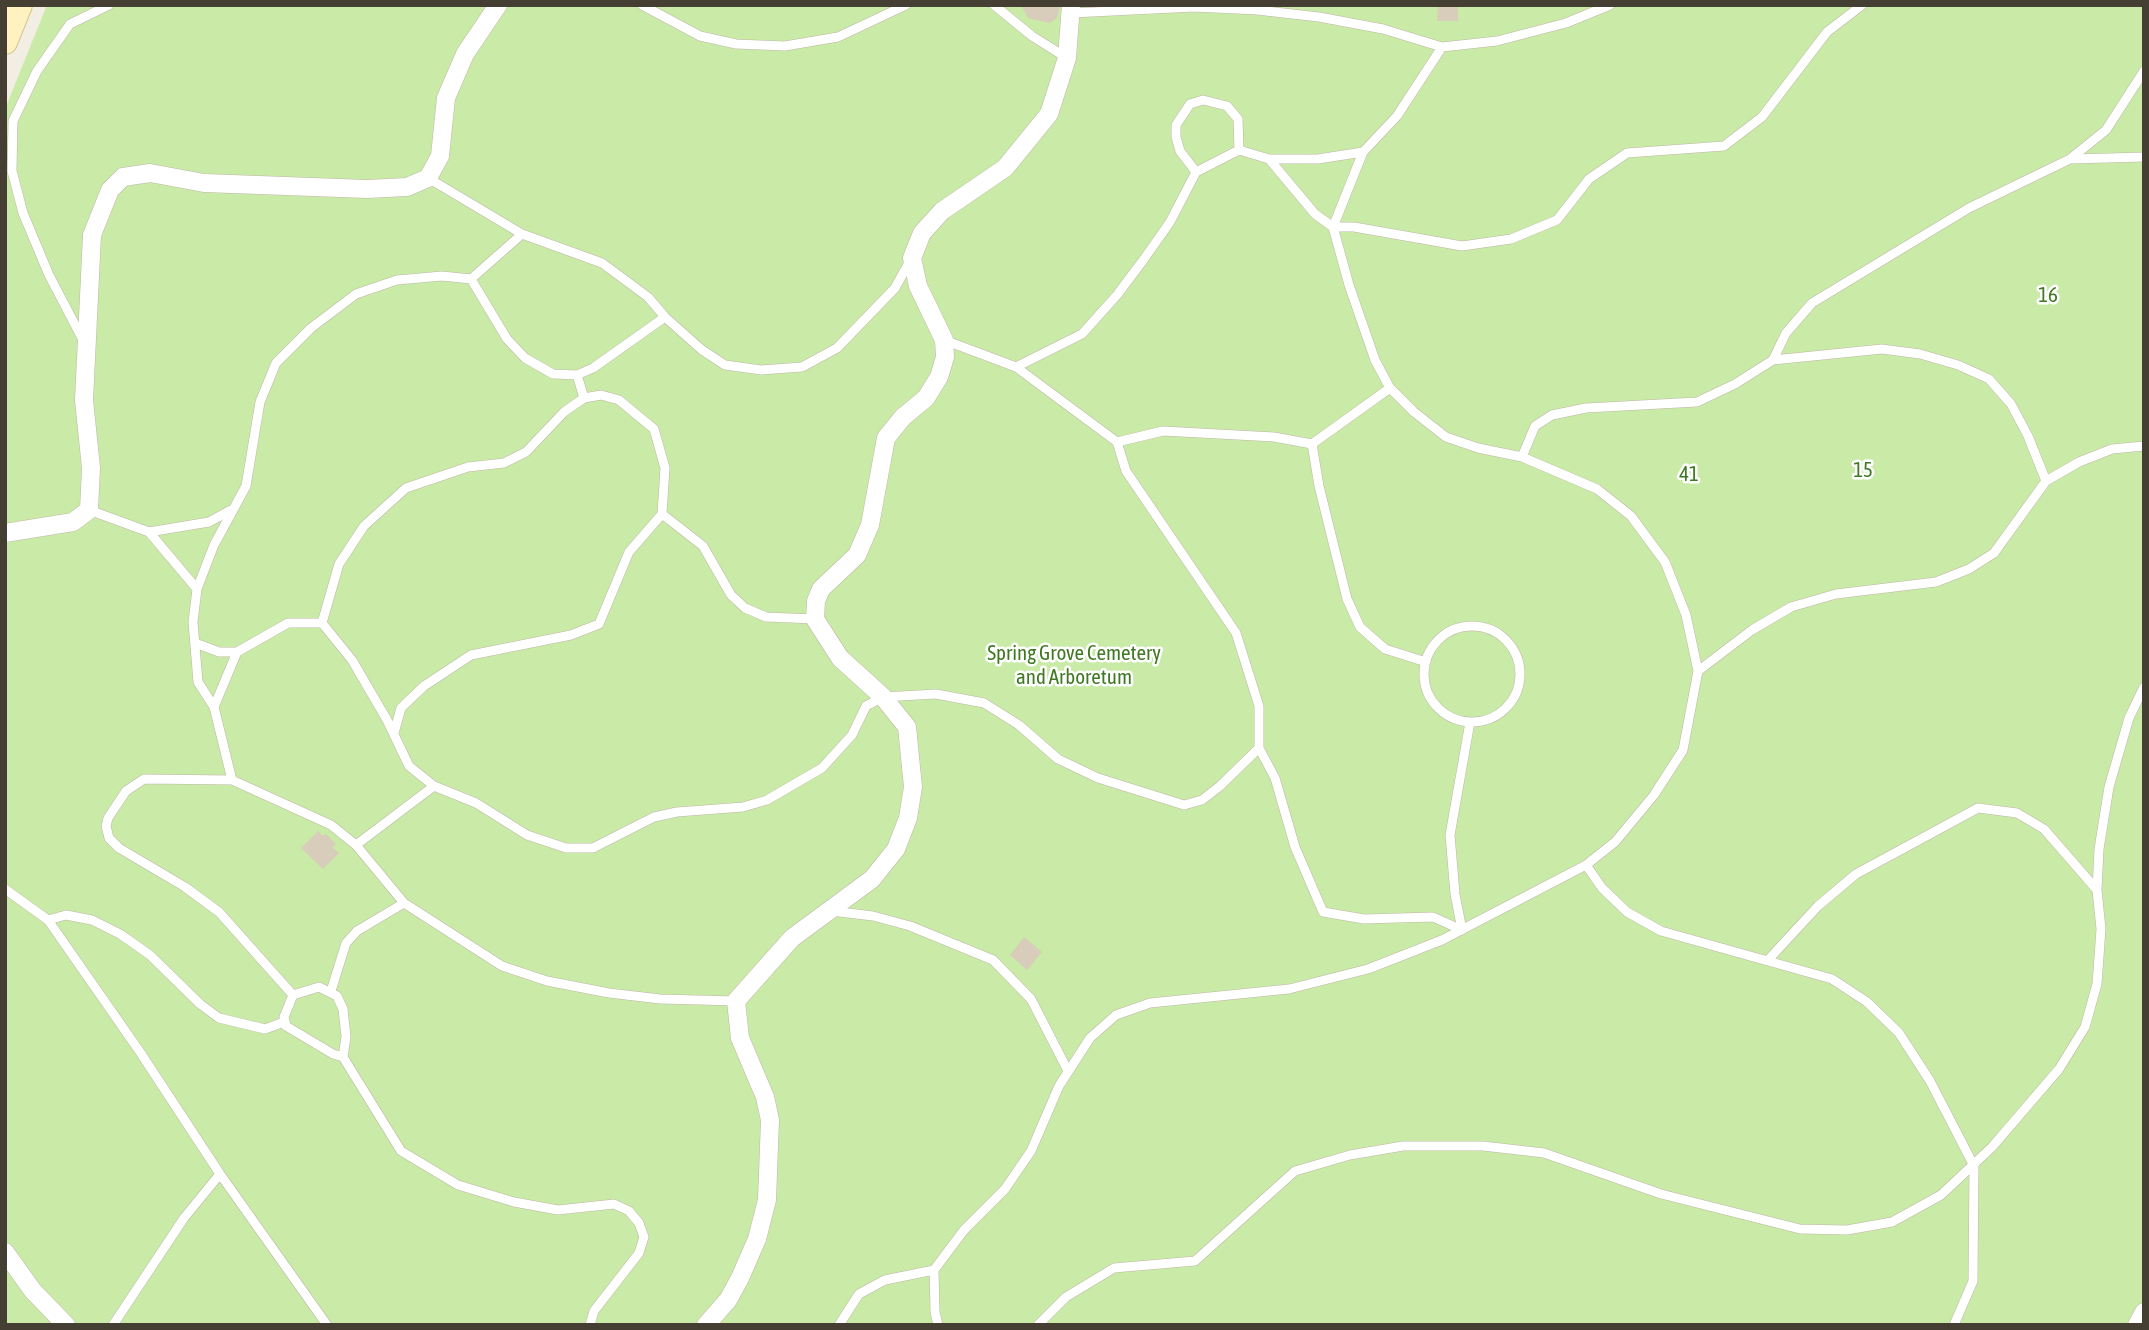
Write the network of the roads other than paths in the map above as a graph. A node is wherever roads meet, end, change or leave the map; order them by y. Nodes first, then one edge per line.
1 (108, 5) edge
2 (498, 5) edge
3 (642, 5) edge
4 (906, 5) edge
5 (993, 5) edge
6 (1610, 5) edge
7 (1862, 5) edge
8 (1072, 9) edge
9 (1442, 47) junction
10 (1067, 58) junction
11 (2144, 71) edge
12 (1239, 150) junction
13 (1363, 152) junction
14 (2144, 157) edge
15 (1269, 159) junction
16 (2070, 159) junction
17 (1196, 172) junction
18 (428, 178) junction
19 (1333, 228) junction
20 (522, 233) junction
21 (912, 258) junction
22 (471, 279) junction
23 (665, 317) junction
24 (944, 340) junction
25 (86, 346) junction
26 (1773, 360) junction
27 (1016, 367) junction
28 (577, 375) junction
29 (1390, 388) junction
30 (584, 398) junction
31 (1117, 442) junction
32 (1312, 444) junction
33 (2144, 446) edge
34 (1522, 457) junction
35 (2046, 481) junction
36 (232, 509) junction
37 (89, 510) junction
38 (662, 514) junction
39 (149, 532) junction
40 (5, 533) edge
41 (197, 589) junction
42 (815, 619) junction
43 (322, 623) junction
44 (195, 643) junction
45 (237, 652) junction
46 (1426, 662) junction
47 (1698, 671) junction
48 (2144, 687) edge
49 (883, 697) junction
50 (214, 706) junction
51 (1470, 722) junction
52 (394, 733) junction
53 (1259, 748) junction
54 (232, 780) junction
55 (434, 786) junction
56 (356, 845) junction
57 (1586, 865) junction
58 (5, 889) edge
59 (2097, 890) junction
60 (404, 903) junction
61 (831, 911) junction
62 (48, 920) junction
63 (1462, 930) junction
64 (1768, 960) junction
65 (331, 991) junction
66 (293, 995) junction
67 (736, 1002) junction
68 (284, 1022) junction
69 (343, 1057) junction
70 (1068, 1071) junction
71 (1974, 1166) junction
72 (220, 1174) junction
73 (5, 1252) edge
74 (934, 1270) junction
75 (2144, 1312) edge
76 (66, 1325) edge
77 (113, 1325) edge
78 (327, 1325) edge
79 (590, 1325) edge
80 (706, 1325) edge
81 (839, 1325) edge
82 (938, 1325) edge
83 (1038, 1325) edge
84 (1954, 1325) edge
85 (2137, 1325) edge

1 - 25 lane
2 - 18 street
3 - 4 lane
5 - 10 lane
6 - 9 lane
7 - 19 lane
8 - 9 lane
8 - 10 street
9 - 13 lane
10 - 21 street
11 - 16 lane
12 - 15 lane
12 - 17 lane
12 - 17 lane
13 - 15 lane
13 - 19 lane
14 - 16 lane
15 - 19 lane
16 - 26 lane
17 - 27 lane
18 - 20 lane
18 - 25 street
19 - 29 lane
20 - 22 lane
20 - 23 lane
21 - 23 lane
21 - 24 street
22 - 28 lane
22 - 36 lane
23 - 28 lane
24 - 27 lane
24 - 42 street
25 - 37 street
26 - 34 lane
26 - 35 lane
27 - 31 lane
28 - 30 lane
29 - 32 lane
29 - 34 lane
30 - 38 lane
30 - 43 lane
31 - 32 lane
31 - 53 lane
32 - 46 lane
33 - 35 lane
34 - 47 lane
35 - 47 lane
36 - 39 lane
36 - 41 lane
37 - 39 lane
37 - 40 street
38 - 42 lane
38 - 52 lane
39 - 41 lane
41 - 44 lane
42 - 49 street
43 - 45 lane
43 - 52 lane
44 - 45 lane
44 - 50 lane
45 - 50 lane
46 - 51 lane
46 - 51 lane
47 - 57 lane
48 - 59 lane
49 - 53 lane
49 - 55 lane
49 - 61 street
50 - 54 lane
51 - 63 lane
52 - 55 lane
53 - 63 lane
54 - 56 lane
54 - 66 lane
55 - 56 lane
56 - 60 lane
57 - 63 lane
57 - 64 lane
58 - 62 lane
59 - 64 lane
59 - 71 lane
60 - 65 lane
60 - 67 lane
61 - 67 street
61 - 70 lane
62 - 68 lane
62 - 72 lane
63 - 70 lane
64 - 71 lane
65 - 66 lane
65 - 69 lane
66 - 68 lane
67 - 80 street
68 - 69 lane
69 - 79 lane
70 - 74 lane
71 - 83 lane
71 - 84 lane
72 - 77 lane
72 - 78 lane
73 - 76 street
74 - 81 lane
74 - 82 lane
75 - 85 street

